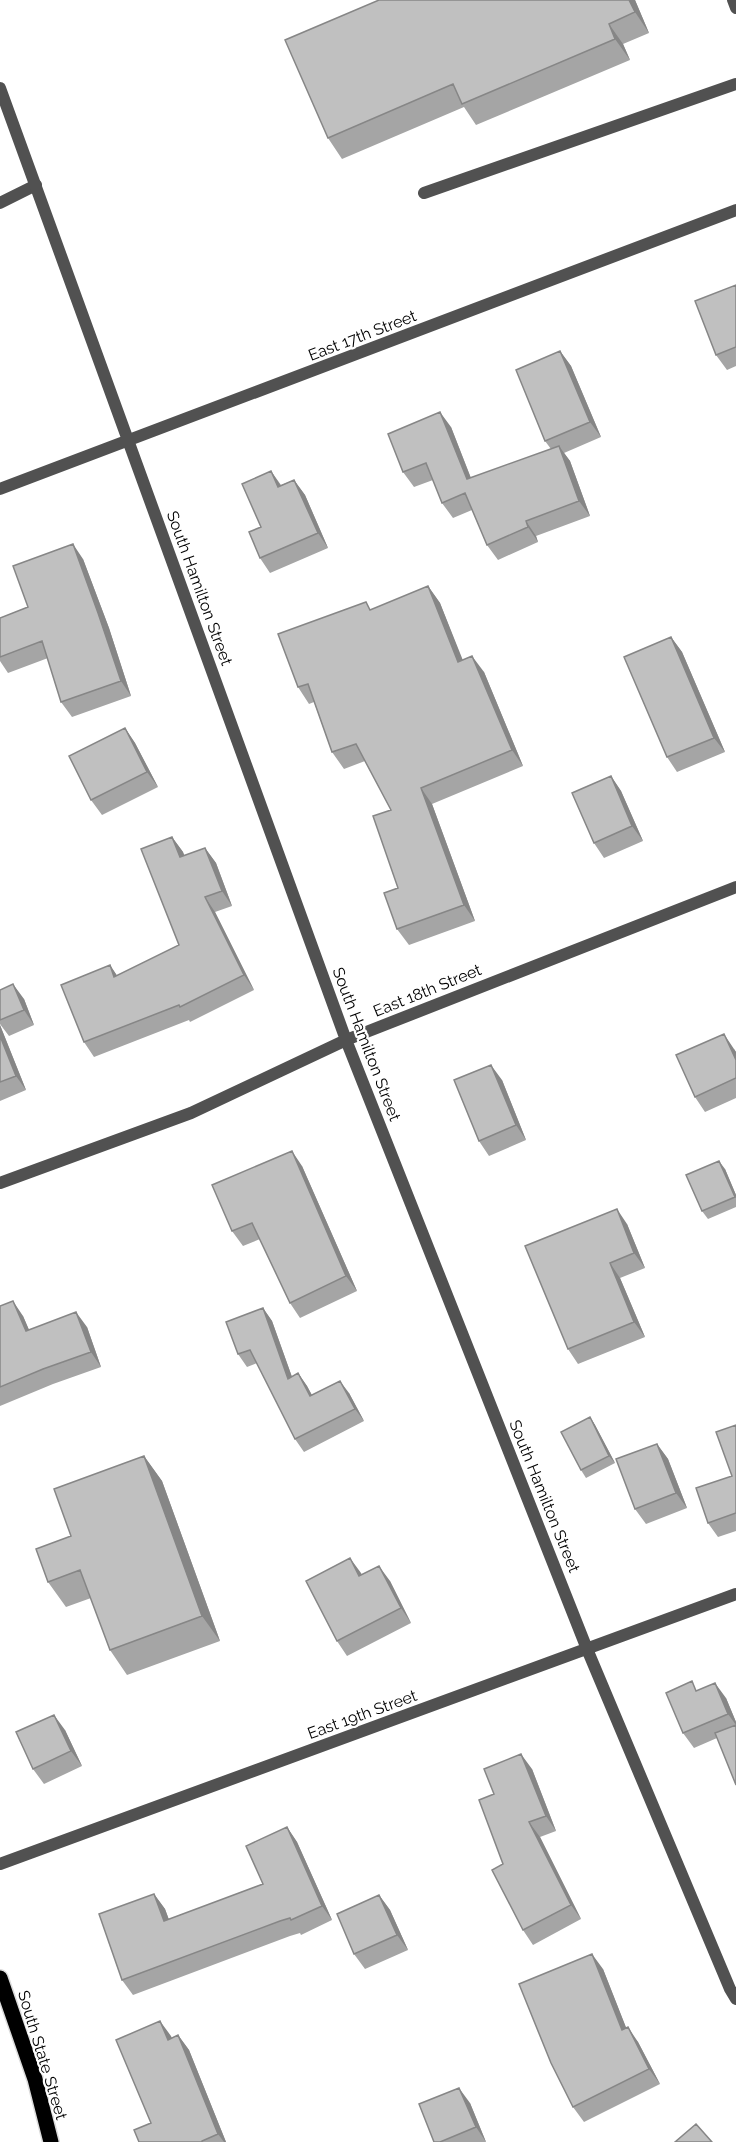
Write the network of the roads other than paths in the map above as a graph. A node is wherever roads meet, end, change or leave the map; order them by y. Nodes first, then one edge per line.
1 (733, 0) edge
2 (736, 8) edge
3 (736, 84) edge
4 (0, 88) edge
5 (36, 185) junction
6 (424, 193) dead end
7 (0, 202) edge
8 (736, 210) edge
9 (129, 442) junction
10 (0, 489) edge
11 (736, 887) edge
12 (346, 1040) junction
13 (0, 1183) edge
14 (736, 1594) edge
15 (587, 1649) junction
16 (0, 1864) edge
17 (0, 1978) edge
18 (736, 1999) edge
19 (51, 2142) edge

1 - 2 street
3 - 6 street
4 - 5 street, South Hamilton Street
5 - 7 street
5 - 9 street, South Hamilton Street
8 - 9 street, East 17th Street
9 - 10 street, East 17th Street
9 - 12 street, South Hamilton Street
11 - 12 street, East 18th Street
12 - 13 street, East 18th Street
12 - 15 street, South Hamilton Street
14 - 15 street, East 19th Street
15 - 16 street, East 19th Street
15 - 18 street, South Hamilton Street
17 - 19 main road, South State Street

